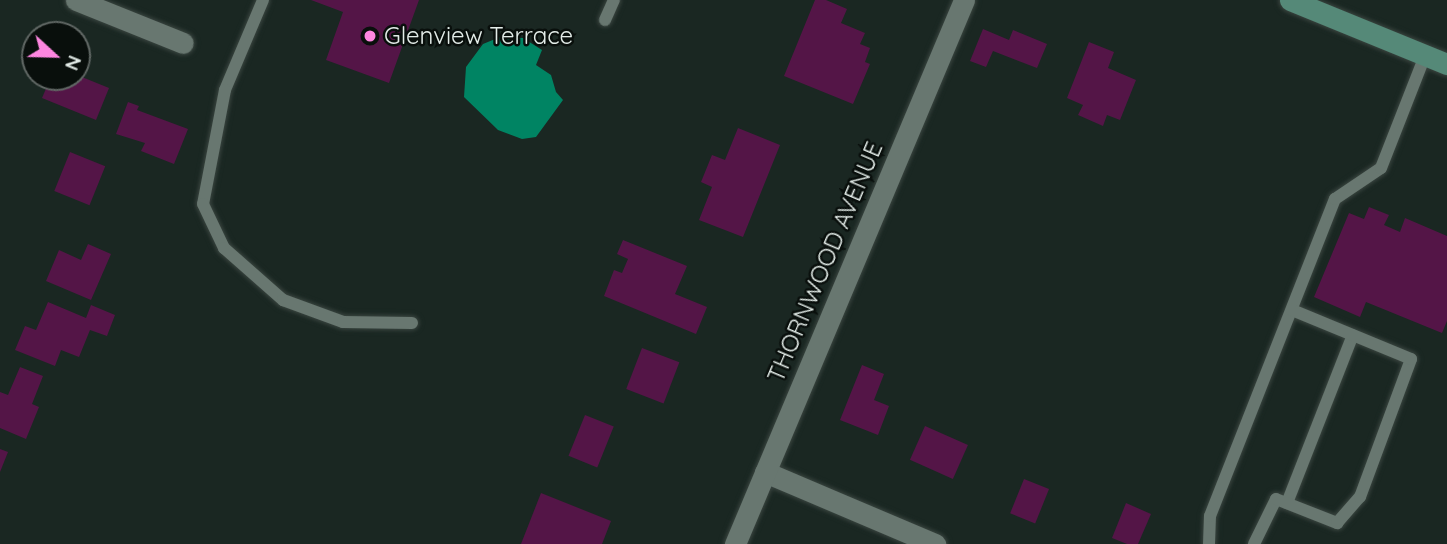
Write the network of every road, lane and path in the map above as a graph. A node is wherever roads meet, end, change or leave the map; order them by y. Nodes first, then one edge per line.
1 (76, 0) edge
2 (263, 0) edge
3 (614, 0) edge
4 (964, 0) edge
5 (1290, 0) edge
6 (605, 20) dead end
7 (183, 43) dead end
8 (1425, 56) junction
9 (1447, 65) edge
10 (1292, 310) junction
11 (412, 323) dead end
12 (1353, 335) junction
13 (765, 472) junction
14 (1287, 503) junction
15 (735, 544) edge
16 (935, 544) edge
17 (1209, 544) edge
18 (1255, 544) edge

1 - 7 street
2 - 11 lane
3 - 6 lane
4 - 13 street, THORNWOOD AVENUE
5 - 8 main road
8 - 9 main road
8 - 10 lane
10 - 12 lane
10 - 17 lane
12 - 14 lane
12 - 14 lane
13 - 15 street, THORNWOOD AVENUE
13 - 16 street
14 - 18 lane

